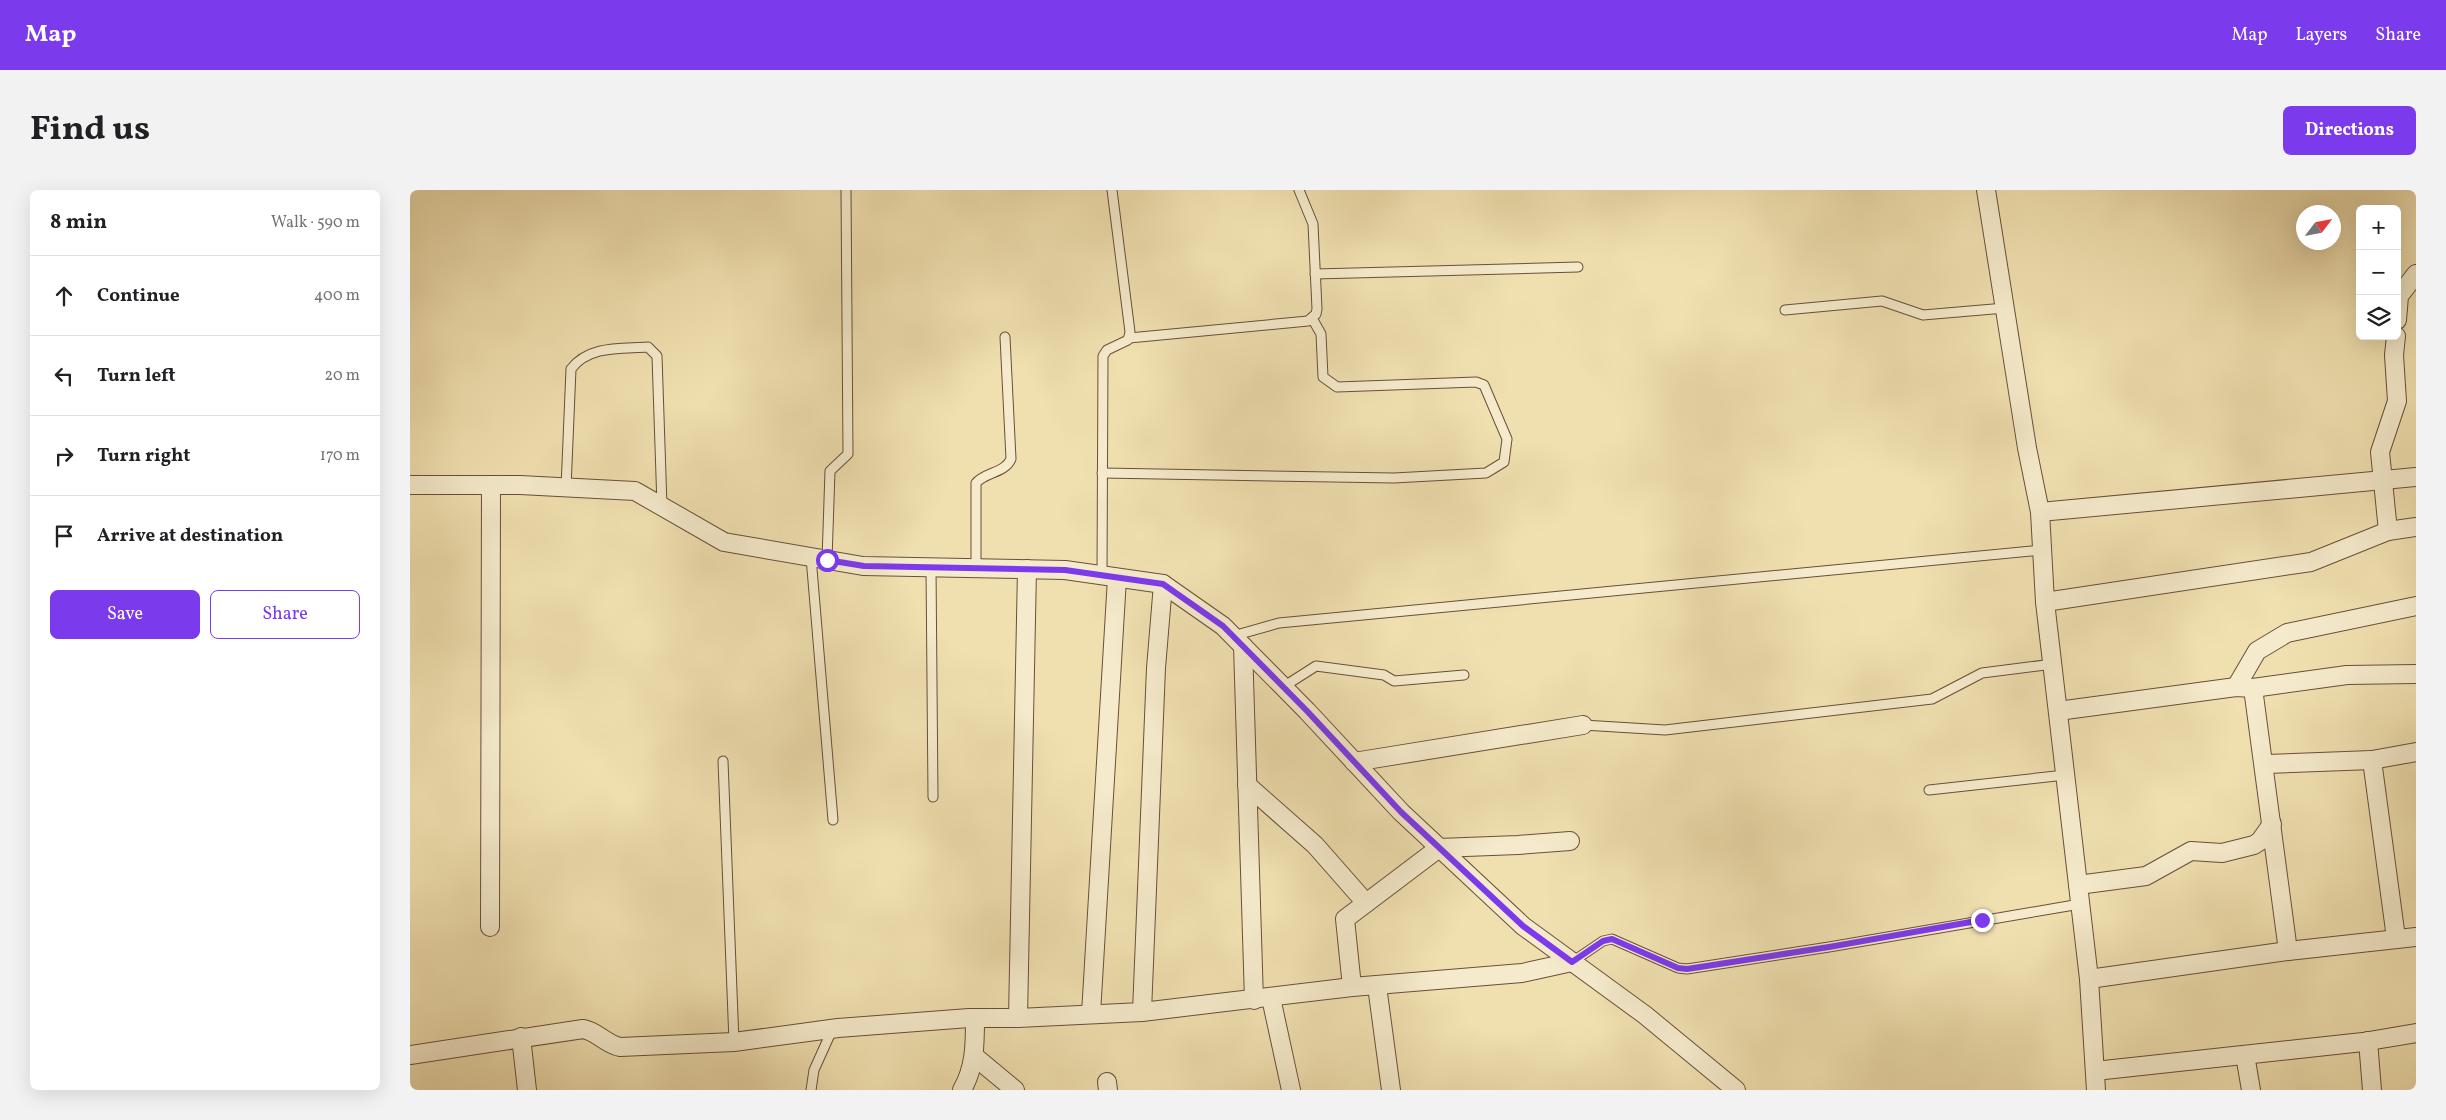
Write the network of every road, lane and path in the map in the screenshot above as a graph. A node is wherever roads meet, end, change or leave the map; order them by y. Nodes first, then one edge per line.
1 (846, 190) edge
2 (1112, 190) edge
3 (1299, 190) edge
4 (1986, 190) edge
5 (1578, 267) dead end
6 (1315, 274) junction
7 (2416, 274) edge
8 (2400, 295) edge
9 (2005, 308) junction
10 (1785, 310) dead end
11 (1312, 318) junction
12 (1005, 337) dead end
13 (1129, 338) junction
14 (2396, 340) edge
15 (1102, 473) junction
16 (2416, 477) edge
17 (2384, 481) junction
18 (410, 485) edge
19 (492, 485) junction
20 (566, 488) junction
21 (662, 506) junction
22 (2040, 512) junction
23 (2416, 527) edge
24 (2388, 531) junction
25 (2042, 550) junction
26 (819, 558) junction
27 (931, 567) junction
28 (976, 568) junction
29 (1027, 569) junction
30 (1109, 576) junction
31 (1163, 584) junction
32 (2045, 602) junction
33 (2416, 606) edge
34 (1238, 641) junction
35 (2052, 664) junction
36 (2416, 674) edge
37 (1464, 675) dead end
38 (1283, 687) junction
39 (2244, 687) junction
40 (2058, 711) junction
41 (1584, 725) joint
42 (2416, 752) edge
43 (724, 760) dead end
44 (2372, 760) junction
45 (1354, 762) junction
46 (2265, 764) junction
47 (2065, 775) junction
48 (1247, 785) junction
49 (1929, 790) dead end
50 (933, 797) dead end
51 (834, 820) dead end
52 (2272, 824) junction
53 (1570, 841) dead end
54 (1439, 848) junction
55 (2078, 885) junction
56 (1366, 903) junction
57 (2080, 904) junction
58 (490, 927) dead end
59 (2416, 937) edge
60 (2396, 938) junction
61 (2288, 951) junction
62 (1572, 962) junction
63 (2089, 979) junction
64 (1377, 986) junction
65 (1352, 987) junction
66 (1262, 999) junction
67 (1142, 1012) junction
68 (1091, 1014) junction
69 (974, 1018) junction
70 (1018, 1018) junction
71 (833, 1028) junction
72 (2416, 1033) edge
73 (521, 1037) junction
74 (2368, 1041) junction
75 (734, 1042) junction
76 (2245, 1054) junction
77 (410, 1055) edge
78 (974, 1056) junction
79 (2095, 1071) junction
80 (527, 1090) edge
81 (811, 1090) edge
82 (962, 1090) edge
83 (1015, 1090) edge
84 (1291, 1090) edge
85 (1391, 1090) edge
86 (1736, 1090) edge
87 (2096, 1090) edge
88 (2250, 1090) edge
89 (2372, 1090) edge

1 - 26 lane
2 - 13 lane
3 - 6 lane
4 - 9 street
5 - 6 lane
6 - 11 lane
7 - 8 street
9 - 10 lane
9 - 22 street
11 - 13 lane
11 - 15 lane
12 - 28 lane
13 - 15 lane
14 - 17 street
15 - 30 lane
16 - 17 street
17 - 22 street
17 - 24 street
18 - 19 street
19 - 20 street
19 - 58 street
20 - 21 street
20 - 21 lane
21 - 26 street
22 - 25 street
23 - 24 street
24 - 32 street
25 - 32 street
25 - 34 lane
26 - 27 street
26 - 51 lane
27 - 28 street
27 - 50 lane
28 - 29 street
29 - 30 street
29 - 70 street
30 - 31 street
30 - 68 street
31 - 34 street
31 - 67 street
32 - 35 street
33 - 39 street
34 - 38 street
34 - 48 street
35 - 40 street
35 - 41 lane
36 - 39 street
37 - 38 lane
38 - 45 street
39 - 40 street
39 - 46 street
40 - 47 street
41 - 45 street
42 - 44 street
43 - 75 lane
44 - 46 street
44 - 60 street
45 - 54 street
46 - 52 street
47 - 49 lane
47 - 55 street
48 - 56 street
48 - 66 street
52 - 55 street
52 - 61 street
53 - 54 street
54 - 56 street
54 - 62 street
55 - 57 street
56 - 65 street
57 - 62 lane
57 - 63 street
59 - 60 street
60 - 61 street
61 - 63 street
62 - 64 street
62 - 86 street
63 - 79 street
64 - 65 street
64 - 85 street
65 - 66 street
66 - 67 street
66 - 84 street
67 - 68 street
68 - 70 street
69 - 70 street
69 - 71 street
69 - 78 street
71 - 75 street
71 - 81 lane
72 - 74 street
73 - 75 street
73 - 77 street
73 - 80 street
74 - 76 street
74 - 89 street
76 - 79 street
76 - 88 street
78 - 82 street
78 - 83 street
79 - 87 street

